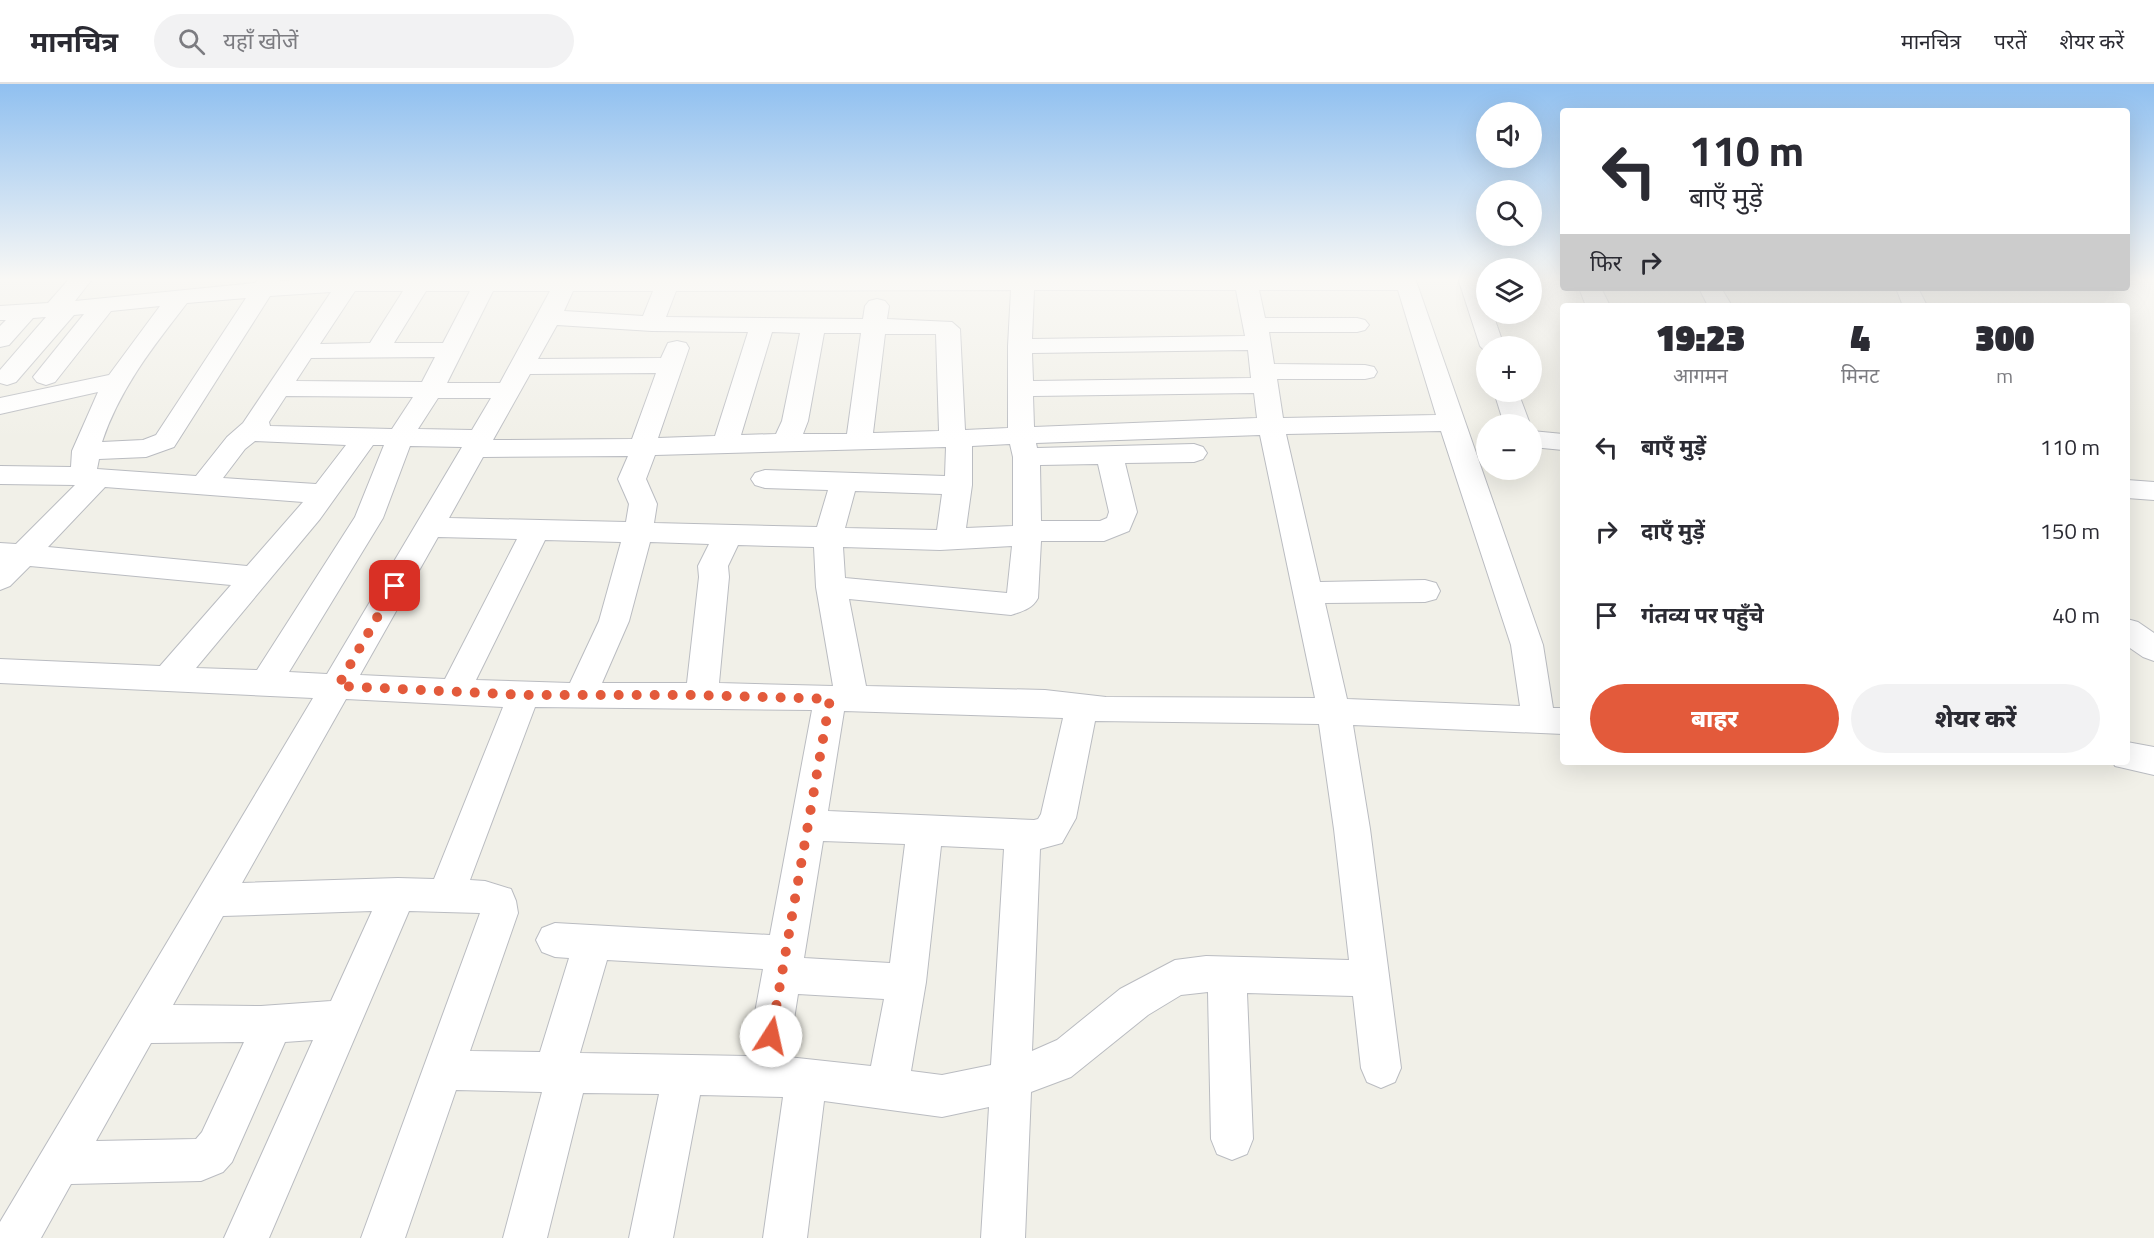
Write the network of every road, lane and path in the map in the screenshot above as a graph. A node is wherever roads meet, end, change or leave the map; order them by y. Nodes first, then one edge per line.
1 (43, 332) edge
2 (88, 332) edge
3 (153, 332) edge
4 (235, 332) edge
5 (314, 332) edge
6 (390, 332) edge
7 (460, 332) edge
8 (541, 332) edge
9 (682, 332) edge
10 (760, 332) edge
11 (813, 332) edge
12 (872, 332) edge
13 (948, 332) edge
14 (1021, 332) edge
15 (1256, 332) edge
16 (1336, 332) edge
17 (1422, 332) edge
18 (1020, 346) junction
19 (451, 350) junction
20 (302, 351) junction
21 (379, 351) junction
22 (1261, 356) junction
23 (671, 365) junction
24 (1365, 372) dead end
25 (46, 376) dead end
26 (7, 377) dead end
27 (514, 379) junction
28 (115, 381) junction
29 (278, 388) junction
30 (1022, 389) junction
31 (357, 390) junction
32 (430, 391) junction
33 (4, 411) edge
34 (1451, 423) junction
35 (1271, 426) junction
36 (255, 427) junction
37 (367, 435) junction
38 (401, 436) junction
39 (956, 438) junction
40 (1542, 440) edge
41 (786, 442) junction
42 (860, 442) junction
43 (1560, 442) edge
44 (477, 444) junction
45 (725, 444) junction
46 (1024, 446) junction
47 (643, 447) junction
48 (1194, 453) dead end
49 (1110, 456) junction
50 (89, 468) junction
51 (0, 475) edge
52 (765, 479) dead end
53 (844, 481) junction
54 (203, 485) junction
55 (958, 485) junction
56 (2130, 489) edge
57 (2154, 491) edge
58 (323, 494) junction
59 (429, 527) junction
60 (535, 531) junction
61 (638, 533) junction
62 (1027, 533) junction
63 (728, 535) junction
64 (829, 536) junction
65 (944, 539) junction
66 (12, 554) edge
67 (254, 577) junction
68 (0, 579) edge
69 (831, 588) junction
70 (1425, 591) dead end
71 (1309, 593) junction
72 (2130, 632) edge
73 (2154, 649) edge
74 (0, 671) edge
75 (168, 679) junction
76 (265, 684) junction
77 (338, 686) junction
78 (455, 690) junction
79 (581, 694) junction
80 (524, 695) junction
81 (702, 695) junction
82 (841, 699) junction
83 (1082, 707) junction
84 (1334, 711) junction
85 (1551, 721) edge
86 (2130, 757) edge
87 (2154, 761) edge
88 (808, 825) junction
89 (925, 830) junction
90 (1023, 834) junction
91 (398, 894) junction
92 (446, 894) junction
93 (213, 900) junction
94 (555, 940) dead end
95 (593, 942) junction
96 (784, 964) junction
97 (1227, 974) junction
98 (1371, 978) junction
99 (907, 982) junction
100 (343, 1019) junction
101 (141, 1024) junction
102 (263, 1024) junction
103 (1381, 1068) dead end
104 (444, 1070) junction
105 (561, 1072) junction
106 (684, 1074) junction
107 (764, 1076) junction
108 (806, 1078) junction
109 (1009, 1080) junction
110 (887, 1089) junction
111 (1232, 1139) dead end
112 (60, 1163) junction
113 (16, 1238) edge
114 (246, 1238) edge
115 (383, 1238) edge
116 (525, 1238) edge
117 (651, 1238) edge
118 (785, 1238) edge
119 (1003, 1238) edge

1 - 26 street
2 - 25 street
3 - 28 street
4 - 50 street
5 - 20 street
6 - 21 street
7 - 19 street
8 - 27 street
9 - 23 street
10 - 45 street
11 - 41 street
12 - 42 street
13 - 39 street
14 - 18 street
15 - 22 street
16 - 22 street
17 - 34 street
18 - 22 street
18 - 30 street
19 - 21 street
19 - 32 street
20 - 21 street
20 - 29 street
21 - 31 street
22 - 24 street
22 - 30 street
22 - 35 street
23 - 27 street
23 - 47 street
27 - 32 street
27 - 44 street
28 - 33 street
28 - 50 street
29 - 31 street
29 - 36 street
30 - 46 street
31 - 32 street
32 - 38 street
34 - 35 street
34 - 85 street
35 - 46 street
35 - 71 street
36 - 37 street
36 - 54 street
37 - 38 street
37 - 58 street
38 - 44 street
38 - 76 street
39 - 42 street
39 - 46 street
39 - 55 street
40 - 43 street
41 - 42 street
41 - 45 street
44 - 47 street
44 - 59 street
45 - 47 street
46 - 49 street
46 - 62 street
47 - 61 street
48 - 49 street
49 - 62 street
50 - 51 street
50 - 54 street
50 - 66 street
52 - 53 street
53 - 55 street
53 - 64 street
54 - 58 street
55 - 65 street
56 - 57 street
58 - 67 street
59 - 60 street
59 - 77 street
60 - 61 street
60 - 78 street
61 - 63 street
61 - 79 street
62 - 65 street
62 - 69 street
63 - 64 street
63 - 81 street
64 - 65 street
64 - 69 street
66 - 67 street
66 - 68 street
67 - 75 street
69 - 82 street
70 - 71 street
71 - 84 street
72 - 73 street
74 - 75 street
75 - 76 street
76 - 77 street
77 - 78 street
77 - 93 street
78 - 80 street
79 - 80 street
79 - 81 street
80 - 92 street
81 - 82 street
82 - 83 street
82 - 88 street
83 - 84 street
83 - 90 street
84 - 85 street
84 - 98 street
86 - 87 street
88 - 89 street
88 - 96 street
89 - 90 street
89 - 99 street
90 - 109 street
91 - 92 street
91 - 93 street
91 - 100 street
92 - 104 street
93 - 101 street
94 - 95 street
95 - 96 street
95 - 105 street
96 - 99 street
96 - 107 street
97 - 98 street
97 - 109 street
97 - 111 street
98 - 103 street
99 - 110 street
100 - 102 street
100 - 114 street
101 - 102 street
101 - 112 street
102 - 112 street
104 - 105 street
104 - 115 street
105 - 106 street
105 - 116 street
106 - 107 street
106 - 117 street
107 - 108 street
108 - 110 street
108 - 118 street
109 - 110 street
109 - 119 street
112 - 113 street

